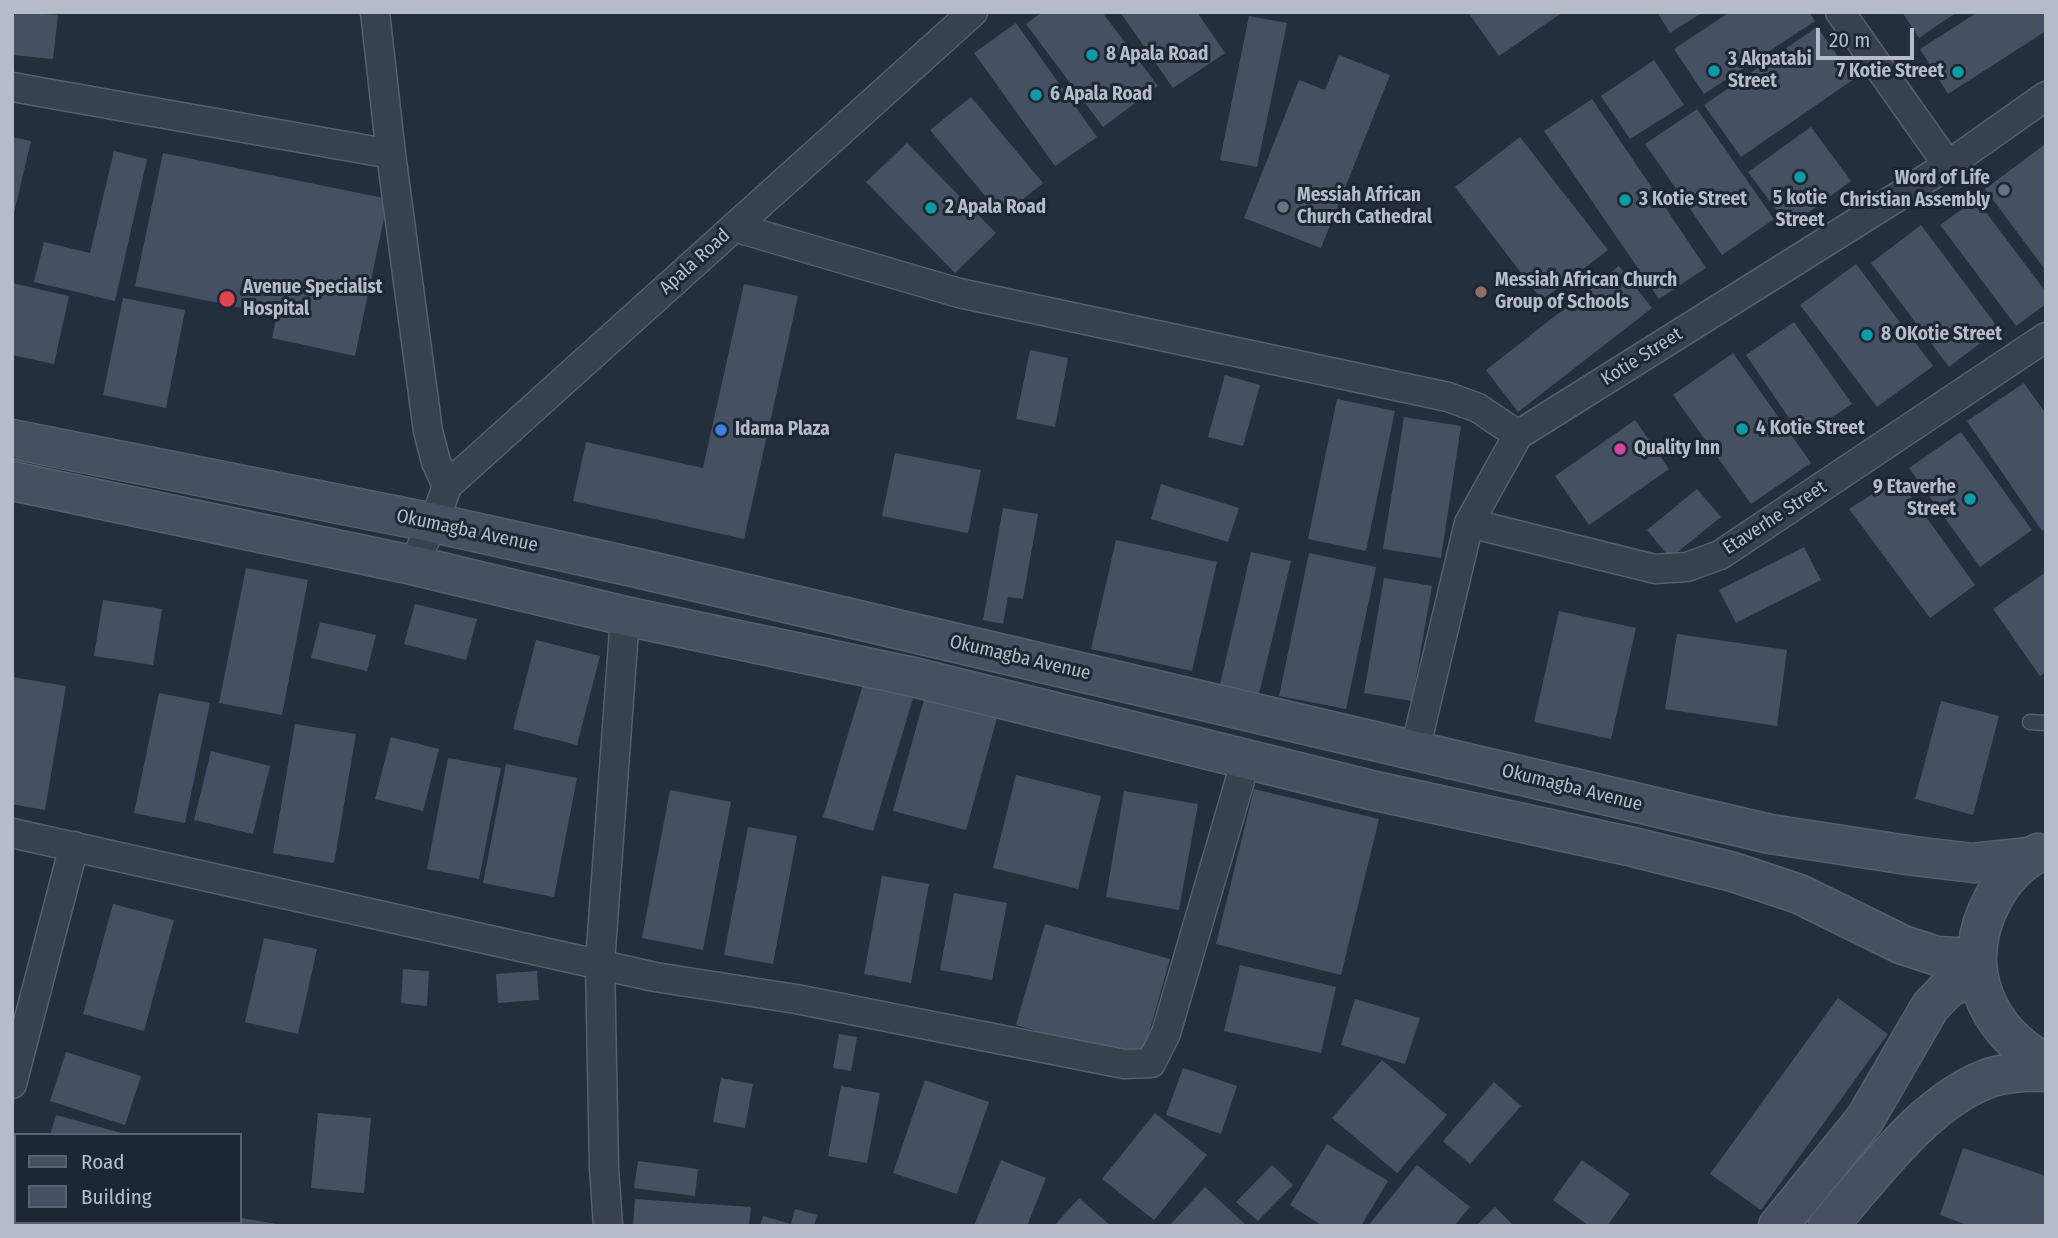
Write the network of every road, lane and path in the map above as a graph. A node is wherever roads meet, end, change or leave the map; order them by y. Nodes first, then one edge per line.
1 (375, 12) edge
2 (973, 12) edge
3 (1840, 12) edge
4 (12, 87) edge
5 (2046, 96) edge
6 (391, 153) junction
7 (1948, 166) junction
8 (734, 227) junction
9 (2045, 340) edge
10 (1518, 435) junction
11 (12, 439) edge
12 (12, 481) edge
13 (447, 486) junction
14 (434, 523) junction
15 (1469, 523) junction
16 (412, 565) junction
17 (625, 616) junction
18 (2030, 722) dead end
19 (2046, 723) edge
20 (1415, 750) junction
21 (1246, 760) junction
22 (12, 833) edge
23 (74, 846) junction
24 (2037, 853) edge
25 (600, 963) junction
26 (1977, 966) junction
27 (2046, 1063) edge
28 (2046, 1072) edge
29 (12, 1084) edge
30 (608, 1226) edge
31 (1777, 1226) edge
32 (1828, 1226) edge

1 - 6 street
2 - 8 street, Apala Road
3 - 7 street
4 - 6 street
5 - 7 street, Kotie Street
6 - 13 street
7 - 10 street, Kotie Street
8 - 10 street
8 - 13 street, Apala Road
9 - 15 street, Etaverhe Street
10 - 15 street, Kotie Street
11 - 14 main road, Okumagba Avenue
12 - 16 main road
13 - 14 street, Apala Road
14 - 16 street, Apala Road
14 - 20 main road, Okumagba Avenue
15 - 20 street, Kotie Street
16 - 17 main road
17 - 21 main road
17 - 25 street
18 - 19 lane
20 - 24 main road, Okumagba Avenue
21 - 25 street
21 - 26 main road
22 - 23 street
23 - 25 street
23 - 29 street
24 - 26 main road
25 - 30 street
26 - 27 main road
26 - 31 main road
28 - 32 main road

